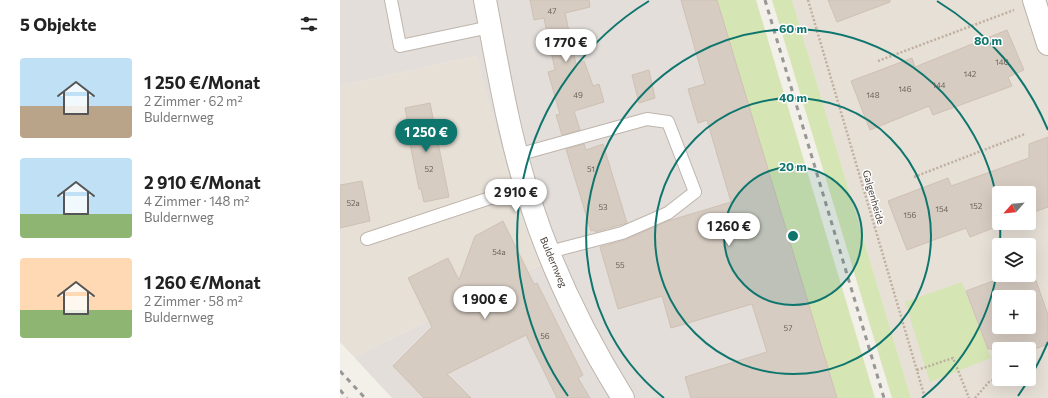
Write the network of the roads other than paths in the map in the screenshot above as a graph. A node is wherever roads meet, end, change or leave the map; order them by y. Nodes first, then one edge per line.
1 (391, 0) edge
2 (484, 0) edge
3 (1035, 1) edge
4 (490, 26) junction
5 (1048, 44) edge
6 (518, 155) junction
7 (526, 186) junction
8 (367, 239) dead end
9 (549, 252) junction
10 (623, 398) edge

1 - 4 lane
2 - 4 street, Buldernweg
3 - 5 street
4 - 6 street, Buldernweg
6 - 7 street, Buldernweg
6 - 9 lane
7 - 8 lane
7 - 9 street, Buldernweg
9 - 10 street, Buldernweg

